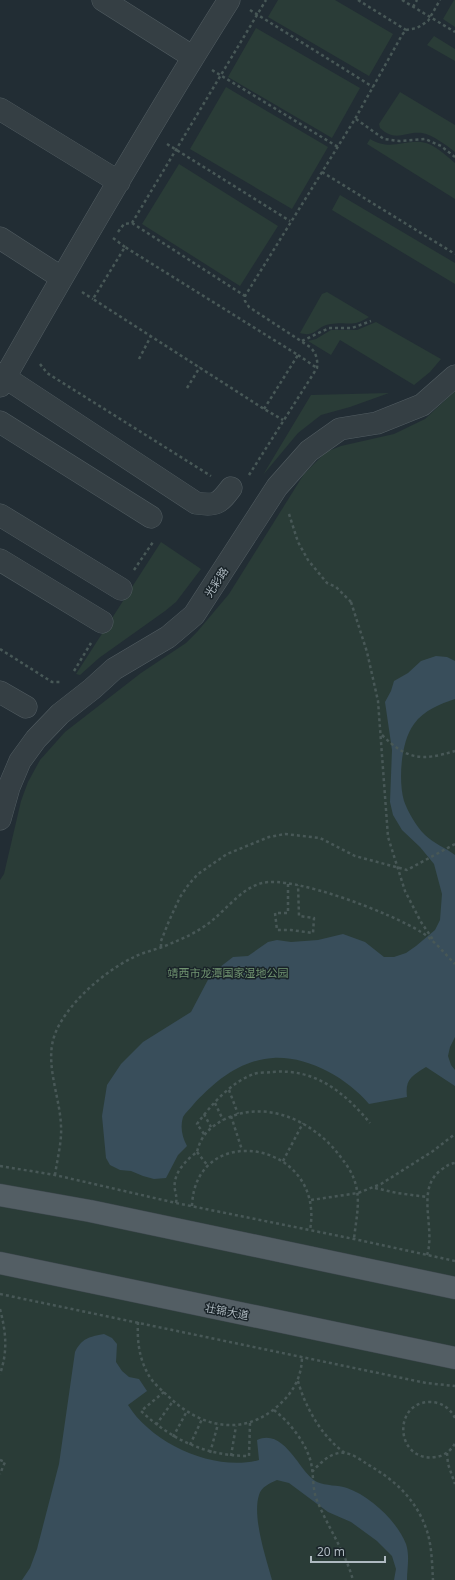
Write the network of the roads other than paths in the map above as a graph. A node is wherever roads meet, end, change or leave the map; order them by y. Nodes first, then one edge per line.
1 (103, 0) edge
2 (237, 4) edge
3 (193, 57) junction
4 (0, 109) edge
5 (119, 182) junction
6 (0, 238) edge
7 (62, 278) junction
8 (455, 376) edge
9 (2, 379) edge
10 (0, 422) edge
11 (231, 488) road end
12 (0, 516) edge
13 (151, 517) dead end
14 (0, 560) edge
15 (121, 590) dead end
16 (102, 622) dead end
17 (0, 692) edge
18 (26, 707) dead end
19 (0, 819) edge
20 (0, 1195) edge
21 (0, 1263) edge
22 (455, 1288) edge
23 (455, 1358) edge

1 - 3 street
2 - 3 street
3 - 5 street
4 - 5 street
5 - 7 street
6 - 7 street
7 - 9 street
8 - 19 street, 光彩路
9 - 11 street
10 - 13 street
12 - 15 street
14 - 16 street
17 - 18 street
20 - 22 main road
21 - 23 main road, 壮锦大道

